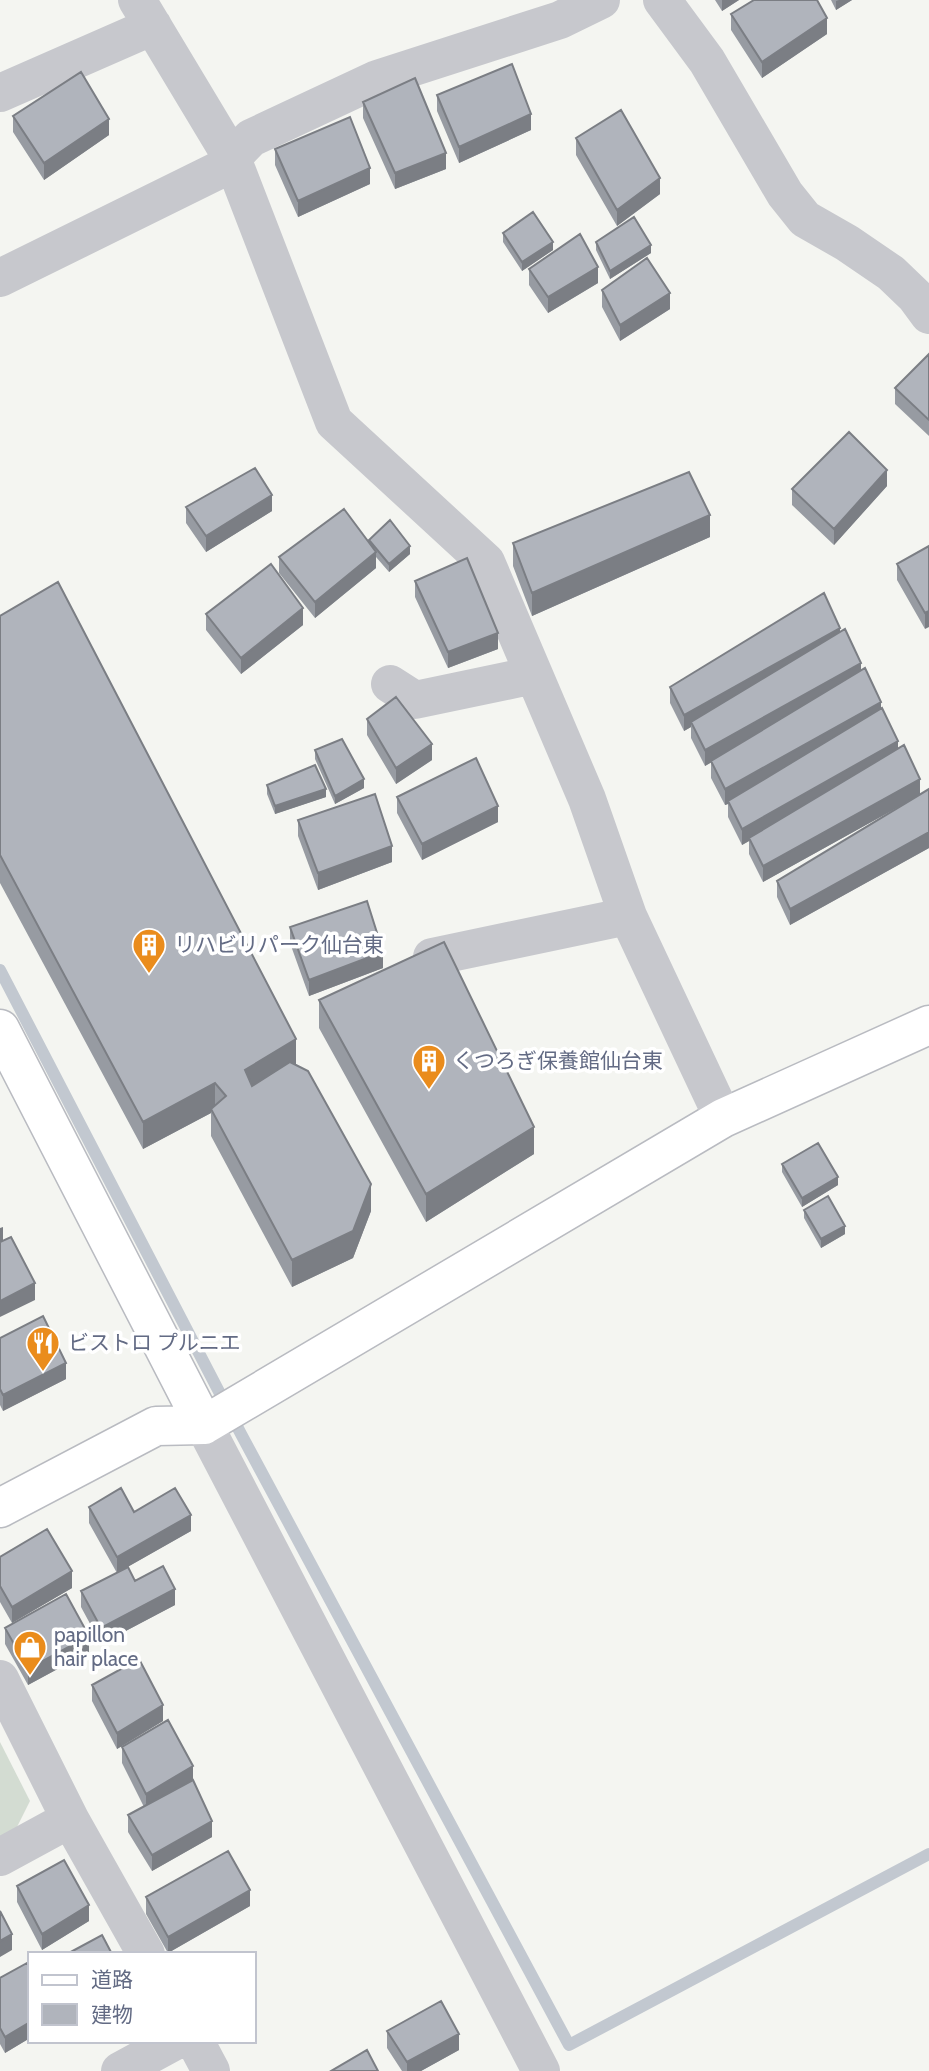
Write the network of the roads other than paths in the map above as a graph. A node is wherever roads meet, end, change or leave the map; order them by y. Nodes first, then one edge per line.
1 (601, 0) edge
2 (662, 0) edge
3 (145, 13) edge
4 (0, 93) edge
5 (232, 158) junction
6 (0, 278) edge
7 (929, 315) edge
8 (523, 546) edge
9 (486, 562) junction
10 (534, 675) junction
11 (390, 684) dead end
12 (628, 916) junction
13 (432, 957) edge
14 (929, 1025) edge
15 (0, 1028) edge
16 (723, 1118) junction
17 (207, 1423) junction
18 (0, 1508) edge
19 (0, 1679) edge
20 (70, 1819) junction
21 (0, 1857) edge
22 (145, 1952) edge
23 (171, 2043) edge
24 (196, 2043) edge
25 (120, 2071) edge
26 (211, 2071) edge
27 (541, 2071) edge

1 - 5 street
2 - 7 street
3 - 4 street
3 - 5 street
5 - 6 street
5 - 9 street
8 - 9 street
9 - 10 street
10 - 11 street
10 - 12 street
12 - 13 street
12 - 16 street
14 - 16 street
15 - 17 street
16 - 17 street
17 - 18 street
17 - 27 street
19 - 20 street
20 - 21 street
20 - 22 street
23 - 25 street
24 - 26 street

